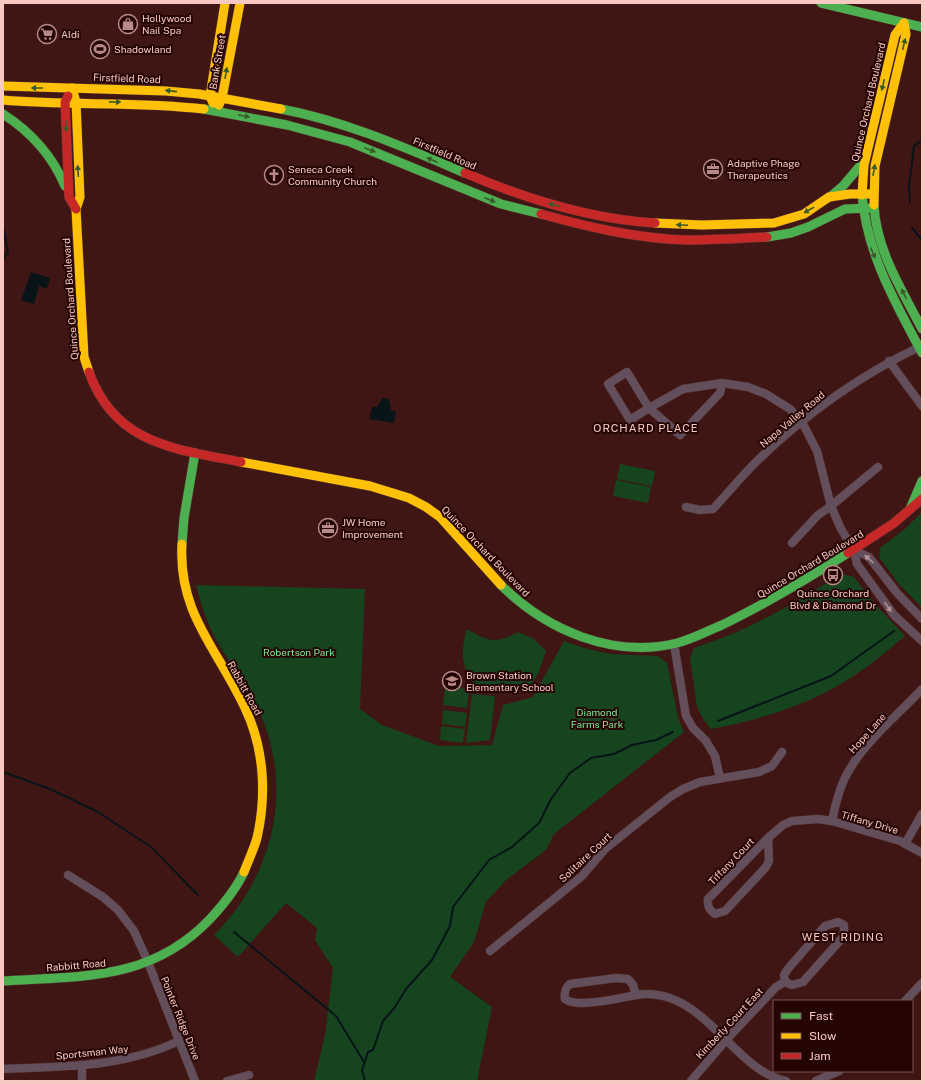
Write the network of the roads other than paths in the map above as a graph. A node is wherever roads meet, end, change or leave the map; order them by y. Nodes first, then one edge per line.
1 (225, 3) edge
2 (240, 3) edge
3 (821, 3) edge
4 (904, 23) junction
5 (922, 27) edge
6 (3, 86) edge
7 (72, 88) junction
8 (210, 96) junction
9 (222, 98) junction
10 (3, 100) edge
11 (65, 102) junction
12 (76, 102) junction
13 (215, 110) junction
14 (3, 114) edge
15 (865, 159) junction
16 (872, 194) junction
17 (861, 195) junction
18 (69, 196) junction
19 (829, 198) junction
20 (862, 208) junction
21 (873, 208) junction
22 (76, 209) junction
23 (922, 329) edge
24 (921, 350) edge
25 (889, 361) junction
26 (722, 383) junction
27 (922, 406) edge
28 (650, 408) junction
29 (802, 422) junction
30 (195, 453) junction
31 (878, 467) dead end
32 (922, 481) edge
33 (922, 499) edge
34 (831, 506) junction
35 (686, 507) dead end
36 (909, 511) junction
37 (792, 543) dead end
38 (854, 550) junction
39 (922, 619) edge
40 (922, 641) edge
41 (674, 644) junction
42 (922, 689) edge
43 (782, 752) dead end
44 (720, 778) junction
45 (922, 814) edge
46 (832, 821) junction
47 (768, 838) junction
48 (905, 844) junction
49 (922, 854) edge
50 (68, 875) dead end
51 (490, 951) dead end
52 (148, 962) junction
53 (3, 981) edge
54 (785, 982) junction
55 (922, 983) edge
56 (636, 995) junction
57 (906, 1000) edge
58 (727, 1039) junction
59 (179, 1041) junction
60 (82, 1065) junction
61 (3, 1069) edge
62 (837, 1072) edge
63 (249, 1075) dead end
64 (82, 1081) edge
65 (196, 1081) edge
66 (227, 1081) edge
67 (691, 1081) edge
68 (786, 1081) edge
69 (816, 1081) edge

1 - 8 street, Bank Street
9 -> 2 street, Bank Street
3 - 4 street
4 - 5 street
4 -> 15 street, Quince Orchard Boulevard
16 -> 4 street, Quince Orchard Boulevard
7 -> 6 street, Firstfield Road
8 -> 7 street, Firstfield Road
7 - 11 street, Quince Orchard Boulevard
7 - 12 street, Quince Orchard Boulevard
8 - 9 street, Firstfield Road
8 - 13 street, Bank Street
9 - 13 street, Bank Street
19 -> 9 street, Firstfield Road
10 - 11 street
11 - 12 street
11 -> 18 street, Quince Orchard Boulevard
12 -> 13 street
22 -> 12 street, Quince Orchard Boulevard
13 -> 20 street
14 - 18 street
15 - 17 street, Quince Orchard Boulevard
15 - 19 street
16 - 17 street, Firstfield Road
16 - 21 street, Quince Orchard Boulevard
17 - 19 street, Firstfield Road
17 - 20 street, Quince Orchard Boulevard
18 - 22 street, Quince Orchard Boulevard
20 - 21 street
20 -> 24 street, Quince Orchard Boulevard
23 -> 21 street, Quince Orchard Boulevard
22 - 30 street, Quince Orchard Boulevard
24 - 25 street, Napa Valley Road
25 - 27 street
25 - 29 street, Napa Valley Road
26 - 28 street
26 - 28 street
26 - 29 street
28 - 28 street
29 - 34 street
29 - 35 street, Napa Valley Road
30 - 41 street, Quince Orchard Boulevard
30 - 52 street, Rabbitt Road
31 - 34 street
32 - 36 street, Quince Orchard Boulevard
33 - 36 street, Quince Orchard Boulevard
34 - 37 street
34 - 38 street
36 - 38 street, Quince Orchard Boulevard
39 -> 38 street
38 -> 40 street
38 - 41 street, Quince Orchard Boulevard
41 - 44 street
42 - 46 street, Hope Lane
43 - 44 street, Solitaire Court
44 - 51 street, Solitaire Court
45 - 48 street
46 - 47 street, Tiffany Court
46 - 48 street, Tiffany Drive
47 - 47 street, Tiffany Court
48 - 49 street, Tiffany Drive
50 - 52 street, Pointer Ridge Drive
52 - 53 street, Rabbitt Road
52 - 59 street, Pointer Ridge Drive
54 - 54 street
54 - 58 street, Kimberly Court East
55 - 57 street
56 - 56 street
56 - 58 street
58 - 67 street, Kimberly Court East
58 - 68 street
59 - 60 street, Sportsman Way
59 - 65 street, Pointer Ridge Drive
60 - 61 street, Sportsman Way
60 - 64 street
62 - 69 street
63 - 66 street

